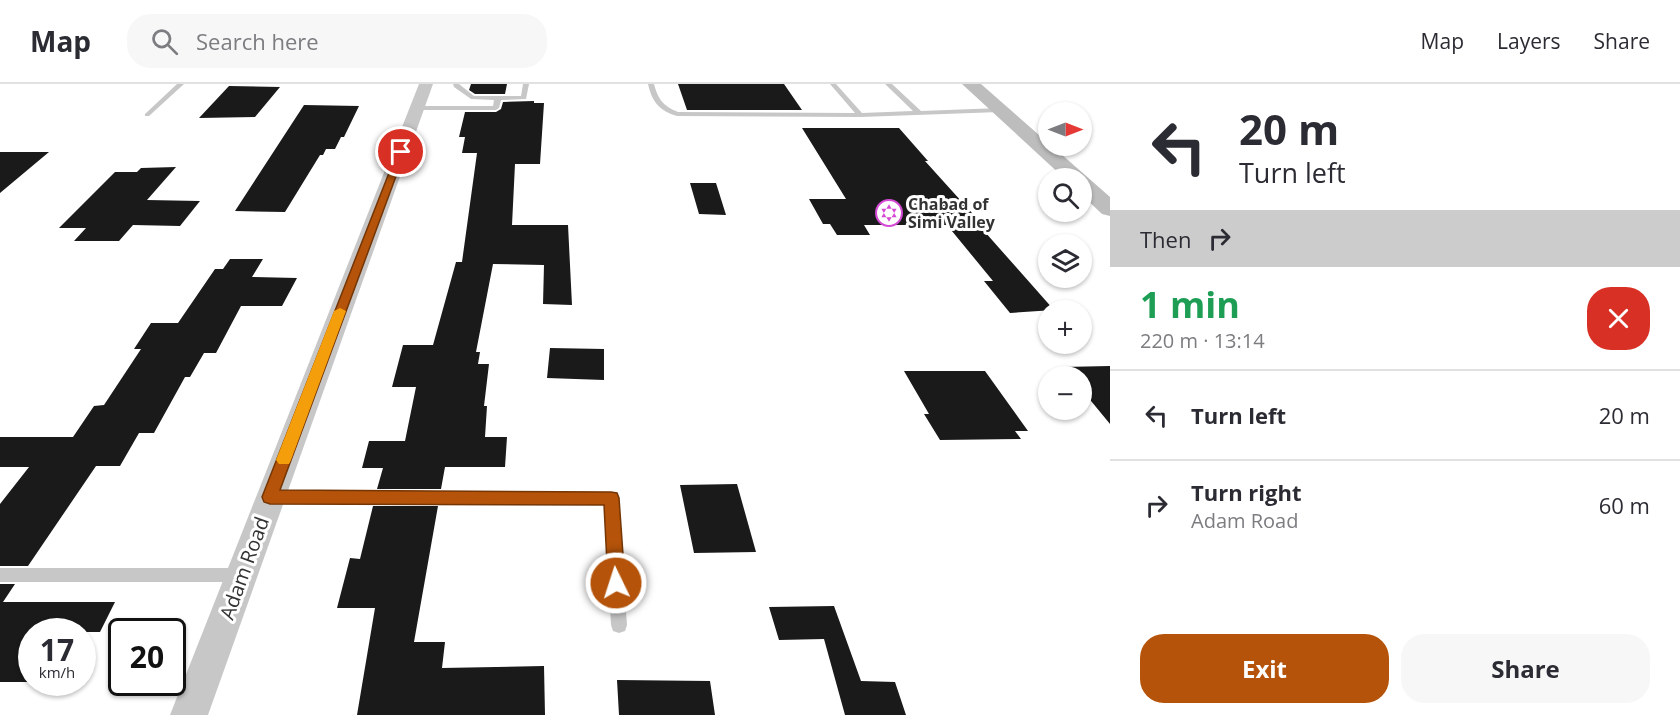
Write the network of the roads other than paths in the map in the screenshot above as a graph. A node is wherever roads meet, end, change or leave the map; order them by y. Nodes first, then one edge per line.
1 (180, 84) edge
2 (426, 84) edge
3 (456, 84) edge
4 (526, 84) edge
5 (651, 84) edge
6 (833, 84) edge
7 (888, 84) edge
8 (971, 84) edge
9 (498, 98) junction
10 (417, 108) junction
11 (1000, 110) junction
12 (918, 112) junction
13 (860, 114) junction
14 (147, 115) dead end
15 (1065, 168) edge
16 (1092, 192) edge
17 (1110, 209) edge
18 (270, 497) junction
19 (0, 574) edge
20 (241, 575) junction
21 (619, 625) dead end
22 (189, 715) edge

1 - 14 lane
2 - 10 street, Adam Road
3 - 9 lane
4 - 9 lane
5 - 13 lane
6 - 13 lane
7 - 12 lane
8 - 11 main road
9 - 10 lane
10 - 18 street, Adam Road
11 - 12 lane
11 - 15 main road
12 - 13 lane
16 - 17 main road
18 - 20 street, Adam Road
18 - 21 lane
19 - 20 lane
20 - 22 street, Adam Road

